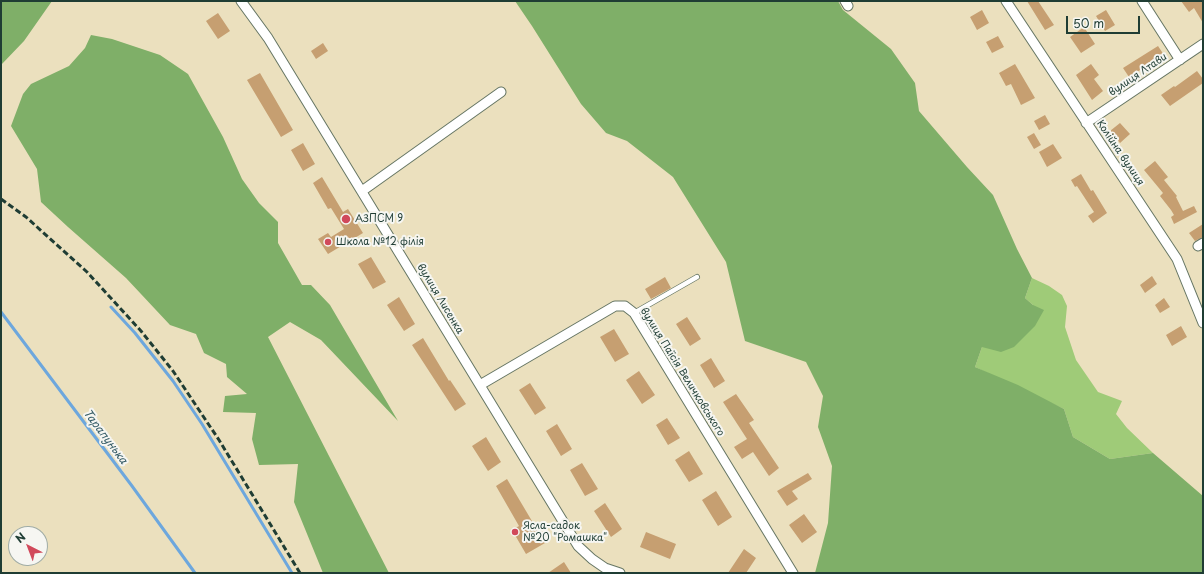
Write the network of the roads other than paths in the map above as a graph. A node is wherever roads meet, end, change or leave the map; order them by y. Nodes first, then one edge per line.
1 (241, 1) edge
2 (1006, 1) edge
3 (1142, 1) edge
4 (1203, 44) edge
5 (1180, 60) junction
6 (501, 92) dead end
7 (1086, 123) junction
8 (362, 191) junction
9 (697, 277) dead end
10 (634, 314) junction
11 (1203, 323) edge
12 (480, 385) junction
13 (620, 573) edge
14 (793, 573) edge

1 - 8 street, вулиця Лисенка
2 - 7 street, Колійна вулиця
3 - 5 street
4 - 5 street, вулиця Лтави
5 - 7 street, вулиця Лтави
6 - 8 street
7 - 11 street, Колійна вулиця
8 - 12 street, вулиця Лисенка
9 - 10 lane
10 - 12 street, вулиця Паїсія Величковського
10 - 14 street, вулиця Паїсія Величковського
12 - 13 street, вулиця Лисенка

